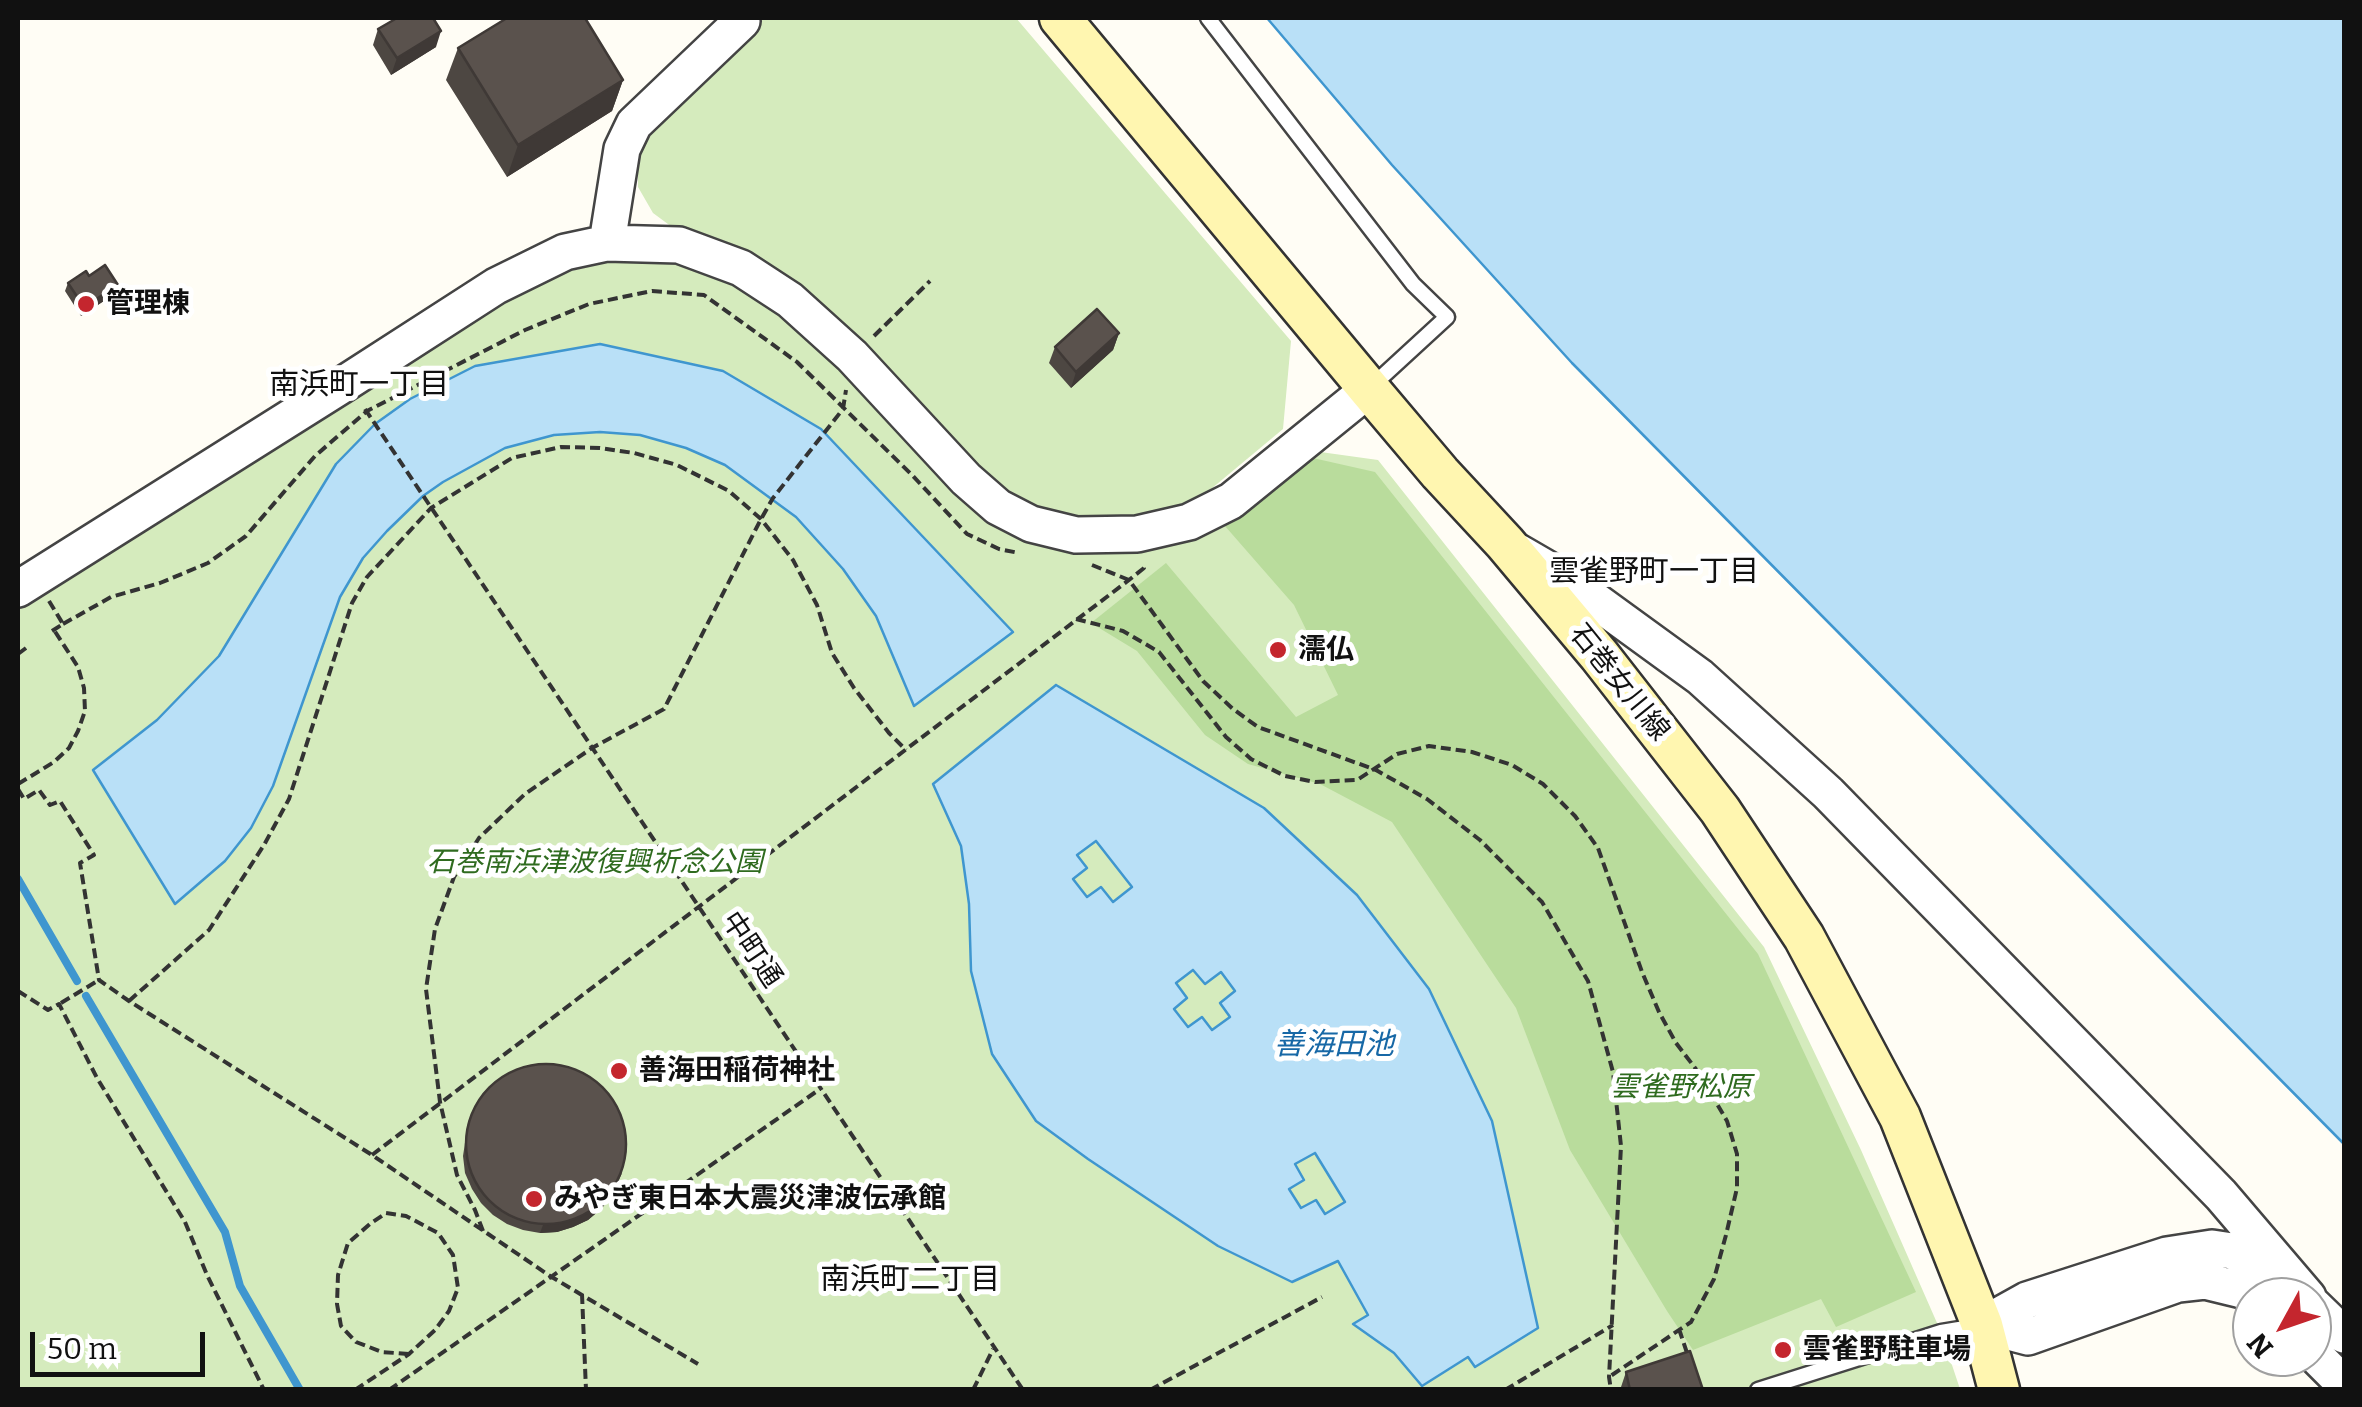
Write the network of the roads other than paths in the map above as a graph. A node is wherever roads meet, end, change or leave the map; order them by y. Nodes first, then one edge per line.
1 (739, 18) edge
2 (1060, 18) edge
3 (1208, 18) edge
4 (607, 243) junction
5 (1369, 389) junction
6 (1505, 543) junction
7 (18, 589) edge
8 (2280, 1277) edge
9 (2290, 1277) edge
10 (2232, 1288) edge
11 (1982, 1325) junction
12 (1758, 1390) edge
13 (2000, 1390) edge

1 - 4 street
2 - 5 main road, 石巻女川線
3 - 5 lane
4 - 5 street
4 - 7 street
5 - 6 main road, 石巻女川線
6 - 9 street
6 - 11 main road, 石巻女川線
8 - 11 street
10 - 11 street
11 - 12 lane
11 - 13 main road, 石巻女川線

